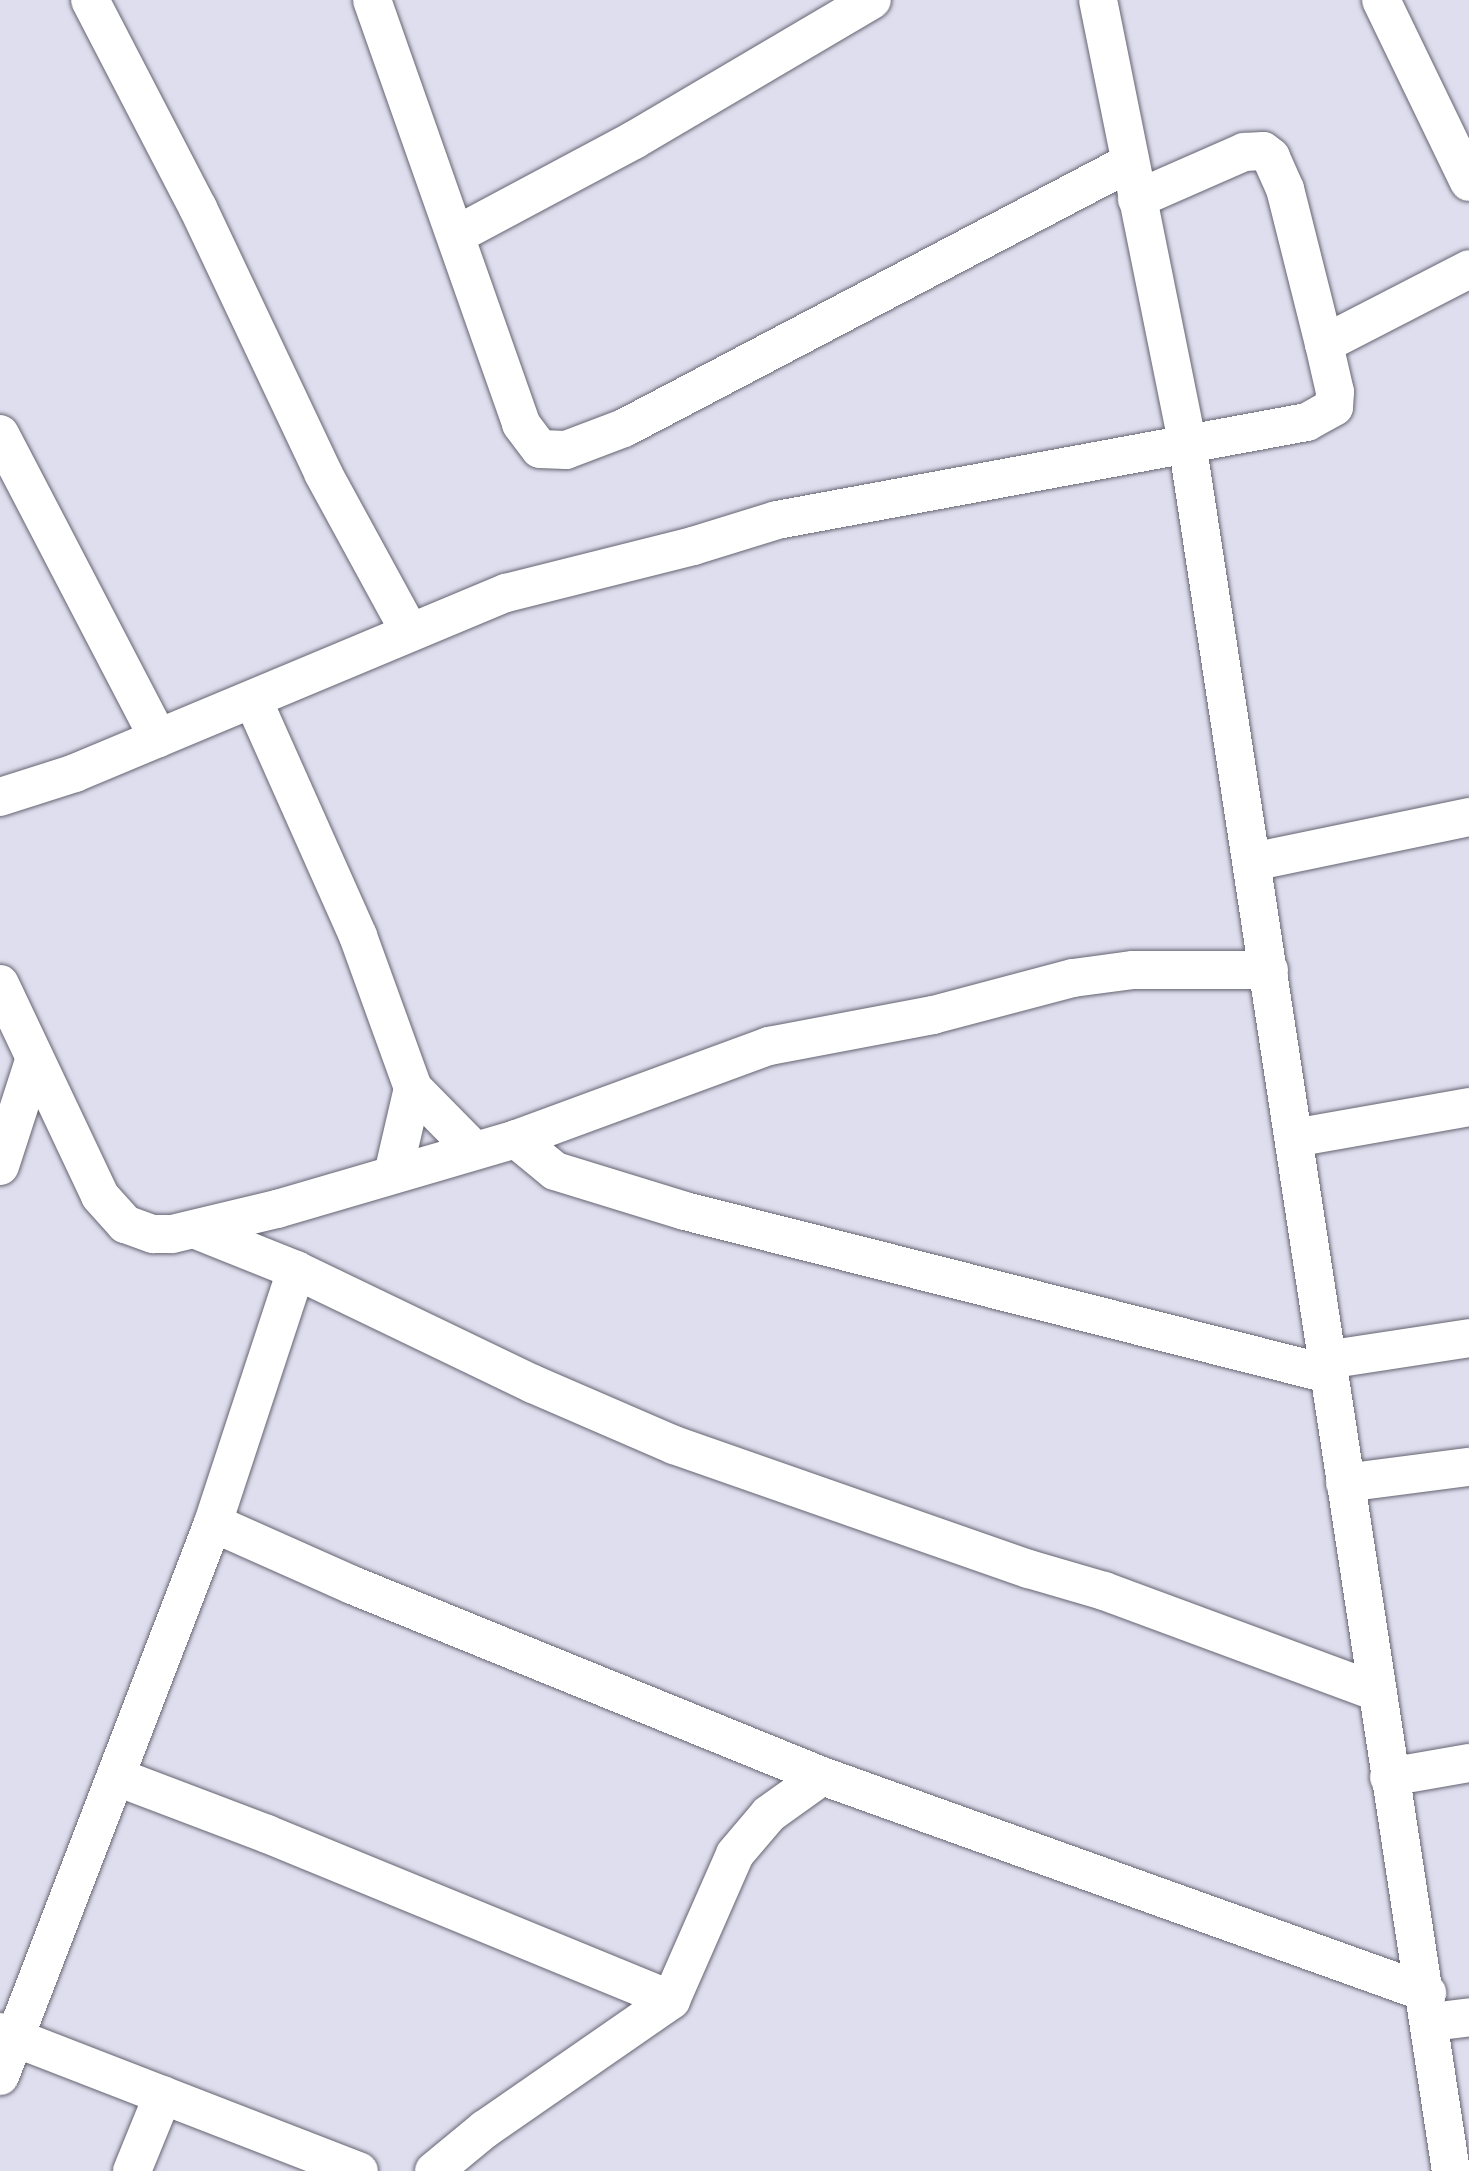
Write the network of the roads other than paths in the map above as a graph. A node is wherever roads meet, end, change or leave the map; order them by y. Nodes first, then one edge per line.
1 (90, 0) edge
2 (872, 0) edge
3 (1098, 0) edge
4 (1381, 0) edge
5 (377, 1) edge
6 (1133, 181) junction
7 (1469, 182) edge
8 (456, 235) junction
9 (1469, 269) edge
10 (1324, 344) junction
11 (0, 434) edge
12 (1187, 442) junction
13 (409, 631) junction
14 (253, 699) junction
15 (158, 738) junction
16 (0, 797) edge
17 (1469, 817) edge
18 (1252, 862) junction
19 (1269, 970) junction
20 (0, 984) edge
21 (19, 1076) edge
22 (413, 1088) junction
23 (1469, 1107) edge
24 (1294, 1138) junction
25 (516, 1139) junction
26 (473, 1149) junction
27 (0, 1166) edge
28 (393, 1174) junction
29 (196, 1230) junction
30 (296, 1270) junction
31 (1469, 1338) edge
32 (1327, 1367) junction
33 (1469, 1467) edge
34 (1345, 1483) junction
35 (213, 1523) junction
36 (1376, 1691) junction
37 (1469, 1763) edge
38 (822, 1776) junction
39 (117, 1777) junction
40 (1389, 1777) junction
41 (671, 2000) junction
42 (1429, 2007) junction
43 (1469, 2017) edge
44 (9, 2035) edge
45 (0, 2076) edge
46 (163, 2095) junction
47 (132, 2171) edge
48 (359, 2171) edge
49 (434, 2171) edge
50 (1451, 2171) edge

1 - 13 street
2 - 8 street
3 - 6 street
4 - 7 street
5 - 8 street
6 - 8 street
6 - 10 street
6 - 12 street
9 - 10 street
10 - 12 street
11 - 15 street
12 - 13 street
12 - 18 street
13 - 14 street
14 - 15 street
14 - 22 street
15 - 16 street
17 - 18 street
18 - 19 street
19 - 24 street
19 - 25 street
20 - 21 street
21 - 27 street
21 - 29 street
22 - 26 street
22 - 28 street
23 - 24 street
24 - 32 street
25 - 26 street
25 - 32 street
26 - 28 street
28 - 29 street
29 - 30 street
30 - 35 street
30 - 36 street
31 - 32 street
32 - 34 street
33 - 34 street
34 - 36 street
35 - 38 street
35 - 39 street
36 - 40 street
37 - 40 street
38 - 41 street
38 - 42 street
39 - 41 street
39 - 44 street
40 - 42 street
41 - 49 street
42 - 43 street
42 - 50 street
44 - 45 street
44 - 46 street
46 - 47 street
46 - 48 street

